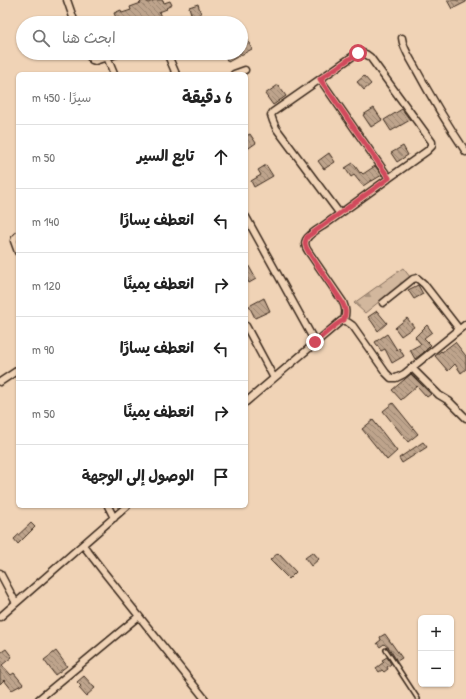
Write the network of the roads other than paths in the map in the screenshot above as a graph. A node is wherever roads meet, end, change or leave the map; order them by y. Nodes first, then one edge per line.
1 (67, 0) edge
2 (73, 16) edge
3 (402, 38) dead end
4 (108, 60) edge
5 (170, 60) edge
6 (245, 70) dead end
7 (113, 72) edge
8 (175, 72) edge
9 (240, 72) edge
10 (320, 79) junction
11 (466, 152) edge
12 (389, 178) junction
13 (340, 214) junction
14 (248, 221) edge
15 (16, 237) edge
16 (16, 246) edge
17 (383, 303) dead end
18 (344, 320) junction
19 (466, 324) edge
20 (459, 329) junction
21 (248, 330) edge
22 (315, 342) junction
23 (412, 368) junction
24 (16, 371) edge
25 (274, 378) junction
26 (0, 382) edge
27 (248, 400) edge
28 (466, 418) edge
29 (109, 508) edge
30 (125, 508) edge
31 (114, 518) junction
32 (83, 544) junction
33 (0, 573) edge
34 (16, 603) junction
35 (139, 616) junction
36 (0, 617) edge
37 (386, 650) dead end
38 (39, 699) edge
39 (205, 699) edge
40 (418, 699) edge

1 - 2 street
3 - 11 street
4 - 7 street
5 - 8 street
6 - 9 street
10 - 12 street
10 - 12 street
10 - 13 street
12 - 13 street
13 - 18 street
14 - 22 street
15 - 16 street
17 - 20 street
18 - 22 street
18 - 23 street
19 - 20 street
20 - 23 street
21 - 25 street
22 - 25 street
23 - 28 street
24 - 26 street
25 - 27 street
29 - 31 street
30 - 31 street
31 - 32 street
32 - 34 street
32 - 35 street
33 - 34 street
34 - 36 street
35 - 38 street
35 - 39 street
37 - 40 lane

